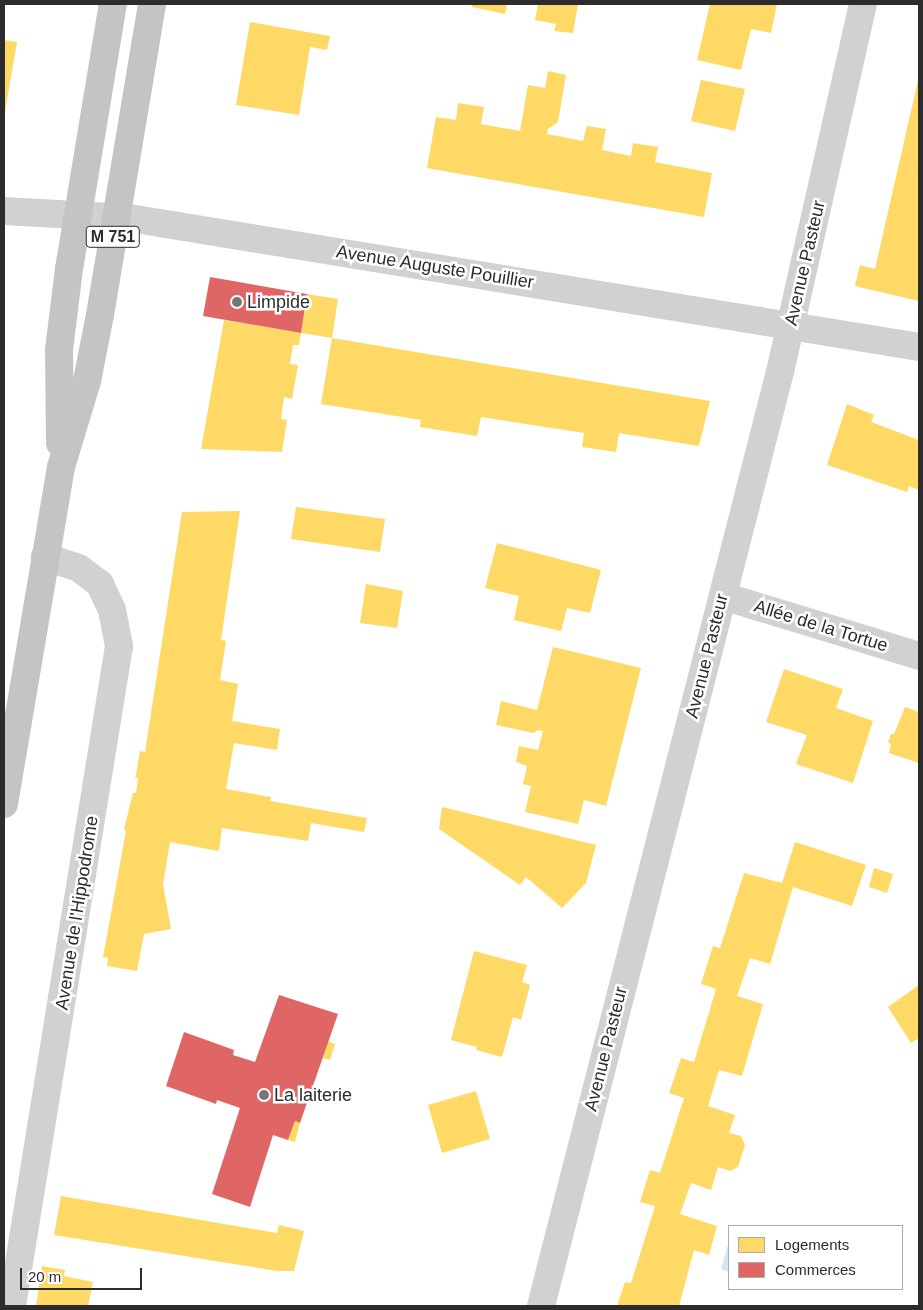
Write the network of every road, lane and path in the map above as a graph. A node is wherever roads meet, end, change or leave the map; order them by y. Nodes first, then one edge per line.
1 (113, 4) edge
2 (152, 4) edge
3 (863, 4) edge
4 (4, 211) edge
5 (78, 214) junction
6 (117, 217) junction
7 (790, 324) junction
8 (919, 347) edge
9 (61, 467) junction
10 (44, 557) junction
11 (723, 596) junction
12 (919, 656) edge
13 (4, 804) edge
14 (12, 1306) edge
15 (541, 1306) edge

1 - 5 main road, M 751
2 - 6 main road, M 751
3 - 7 street, Avenue Pasteur
4 - 5 street, Avenue Auguste Pouillier
5 - 6 street, Avenue Auguste Pouillier
5 - 9 main road, M 751
6 - 7 street, Avenue Auguste Pouillier
6 - 9 main road, M 751
7 - 8 street, Avenue Auguste Pouillier
7 - 11 street, Avenue Pasteur
9 - 10 main road, M 751
10 - 13 main road, M 751
10 - 14 street, Avenue de l'Hippodrome
11 - 12 street, Allée de la Tortue
11 - 15 street, Avenue Pasteur

